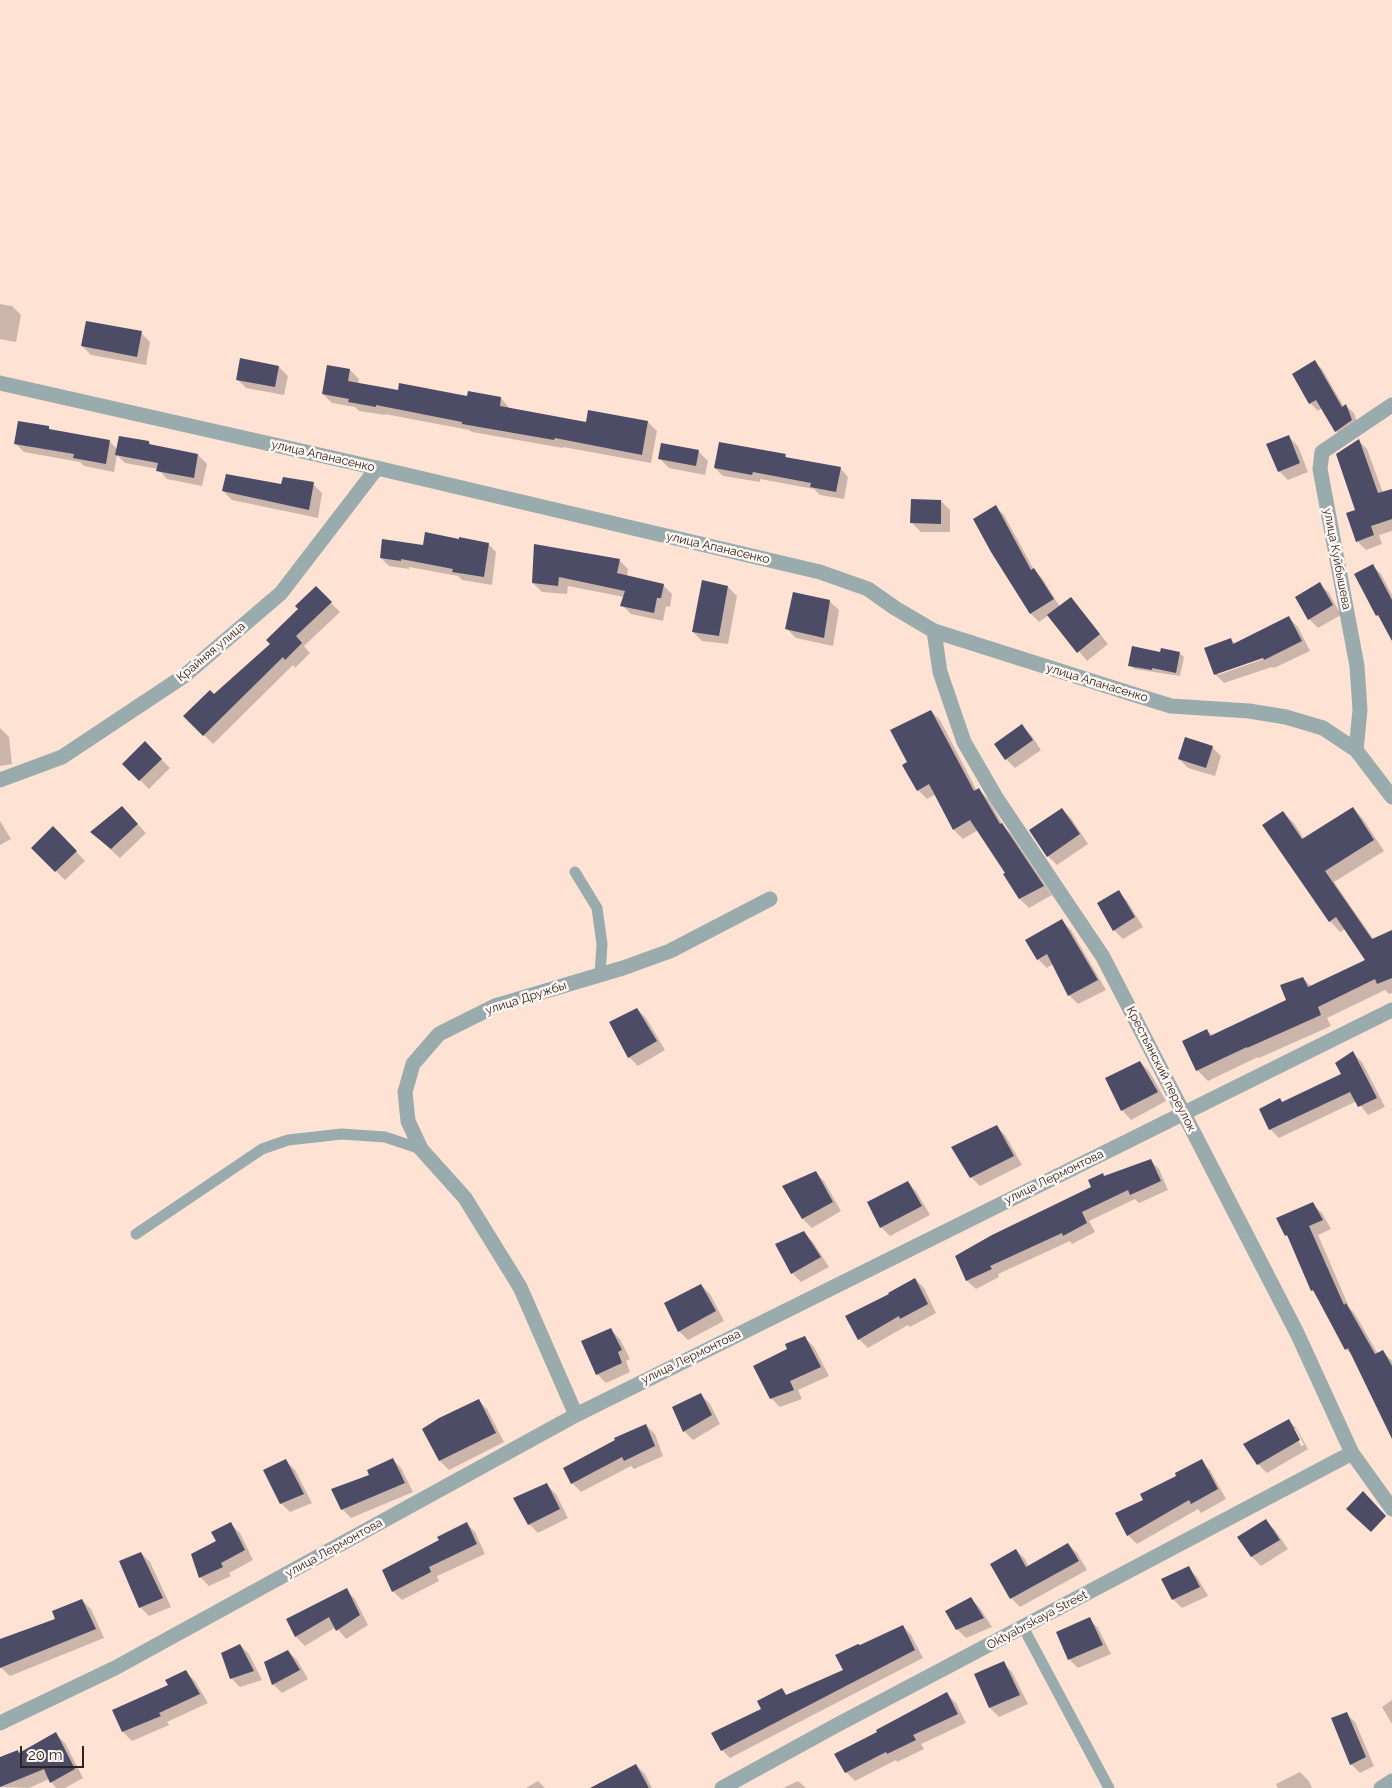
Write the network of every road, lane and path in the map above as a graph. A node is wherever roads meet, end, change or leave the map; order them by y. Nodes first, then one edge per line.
1 (0, 382) edge
2 (1392, 405) edge
3 (377, 468) junction
4 (934, 631) junction
5 (1356, 750) junction
6 (0, 780) edge
7 (1392, 797) edge
8 (575, 872) dead end
9 (770, 899) dead end
10 (600, 974) junction
11 (1392, 1010) edge
12 (1183, 1113) junction
13 (421, 1149) junction
14 (136, 1234) dead end
15 (576, 1415) junction
16 (1352, 1454) junction
17 (1392, 1509) edge
18 (1023, 1627) junction
19 (0, 1723) edge
20 (1392, 1781) edge
21 (722, 1788) edge
22 (1109, 1788) edge
23 (1381, 1788) edge

1 - 3 street, улица Апанасенко
2 - 5 street, улица Куйбышева
3 - 4 street, улица Апанасенко
3 - 6 street, Крайняя улица
4 - 5 street, улица Апанасенко
4 - 12 street, Крестьянский переулок
5 - 7 street, улица Апанасенко
8 - 10 lane
9 - 10 street, улица Дружбы
10 - 13 street, улица Дружбы
11 - 12 street, улица Лермонтова
12 - 15 street, улица Лермонтова
12 - 16 street, Крестьянский переулок
13 - 14 lane
13 - 15 street, улица Дружбы
15 - 19 street, улица Лермонтова
16 - 17 street, Крестьянский переулок
16 - 18 street, Oktyabrskaya Street
18 - 21 street, Oktyabrskaya Street
18 - 22 lane
20 - 23 street

